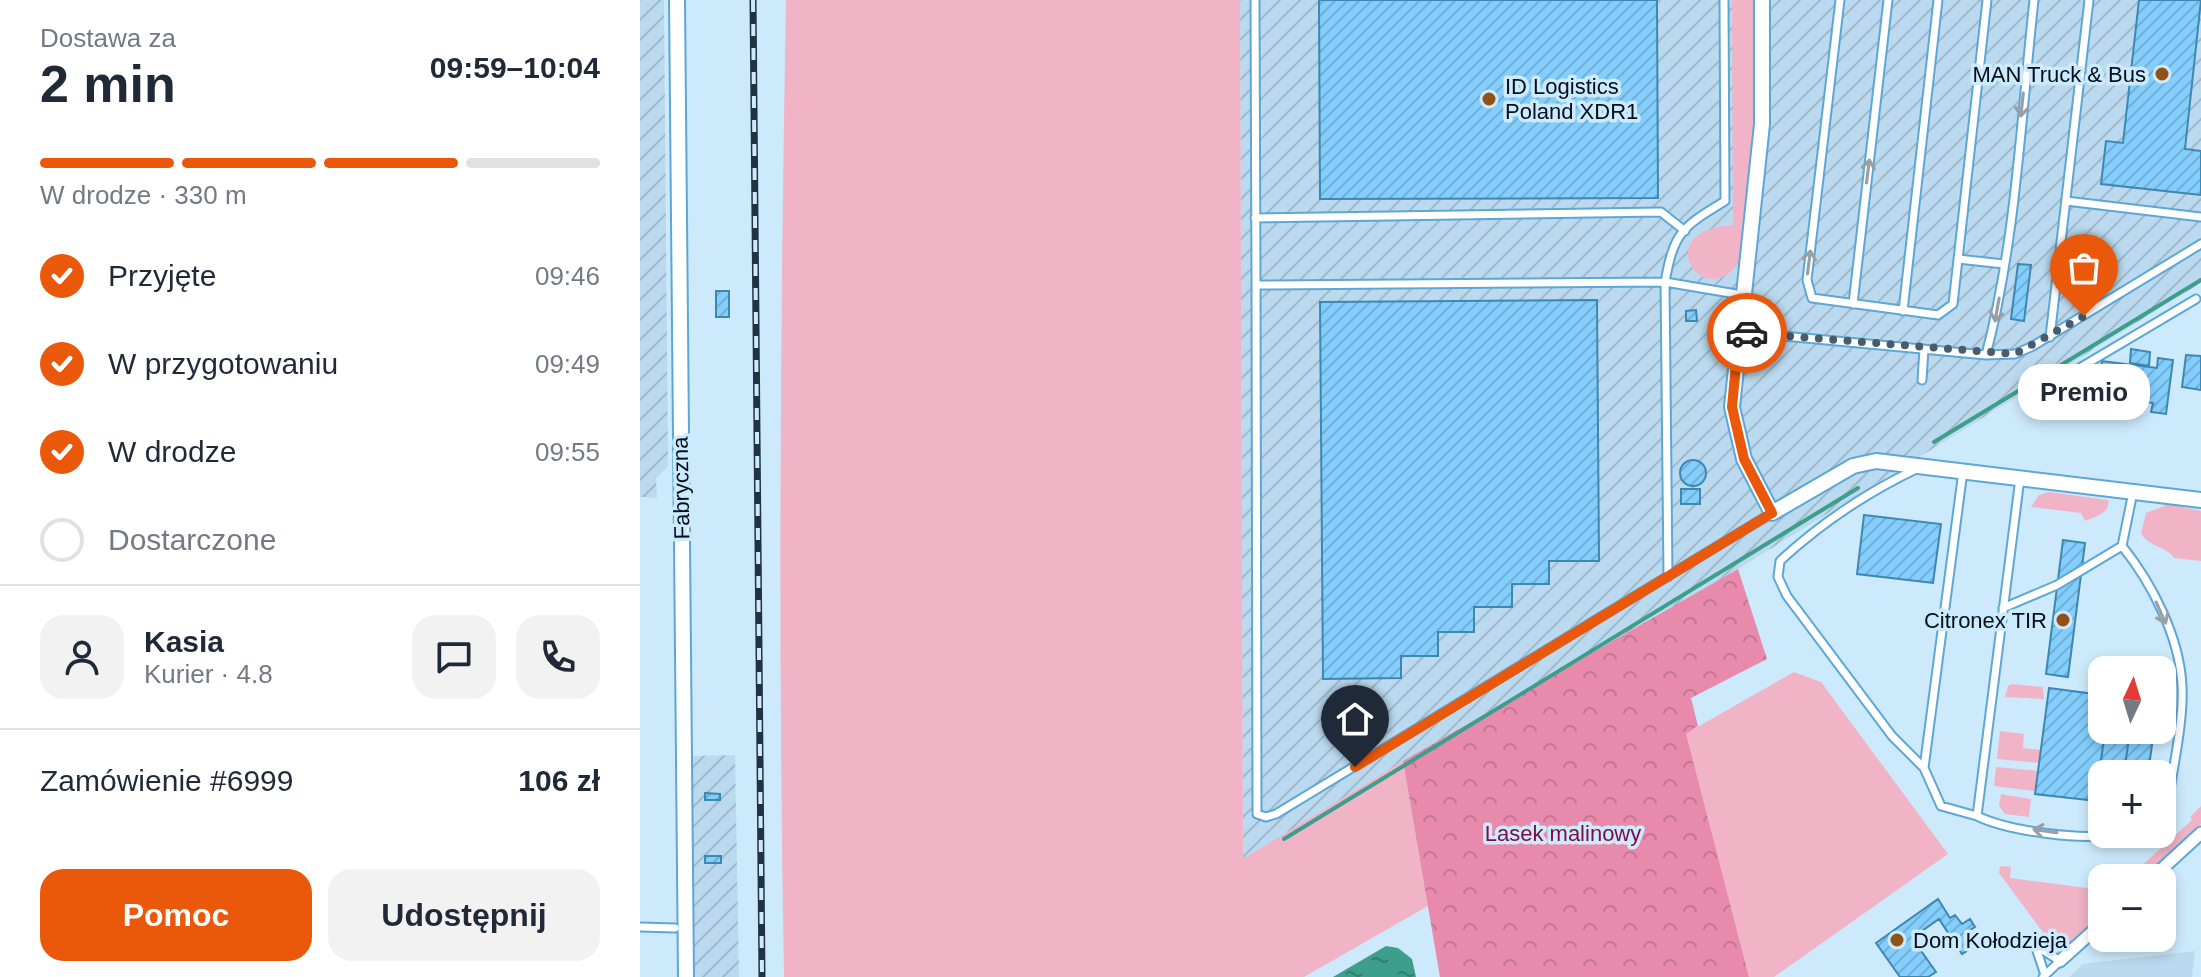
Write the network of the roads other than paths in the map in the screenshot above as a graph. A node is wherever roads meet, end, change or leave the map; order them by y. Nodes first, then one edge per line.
1 (677, 0) edge
2 (1255, 0) edge
3 (1724, 0) edge
4 (1762, 0) edge
5 (1840, 0) edge
6 (1888, 0) edge
7 (1938, 0) edge
8 (1987, 0) edge
9 (2034, 0) edge
10 (2089, 0) edge
11 (2066, 201) junction
12 (2201, 217) edge
13 (1255, 218) junction
14 (1685, 231) junction
15 (2201, 244) edge
16 (1958, 259) junction
17 (2004, 264) junction
18 (1665, 282) junction
19 (1256, 285) junction
20 (1742, 295) junction
21 (2196, 299) dead end
22 (1853, 304) junction
23 (1903, 311) junction
24 (1739, 332) junction
25 (2050, 337) junction
26 (1924, 349) junction
27 (1986, 355) junction
28 (1922, 380) dead end
29 (2056, 382) dead end
30 (1920, 467) junction
31 (1963, 471) junction
32 (2020, 478) junction
33 (2134, 491) junction
34 (2201, 500) edge
35 (1772, 513) junction
36 (2122, 546) junction
37 (1668, 577) junction
38 (2003, 608) junction
39 (2173, 760) edge
40 (1924, 768) junction
41 (1977, 816) junction
42 (2201, 833) edge
43 (2088, 837) edge
44 (2167, 864) edge
45 (640, 927) edge
46 (675, 928) dead end
47 (2088, 936) edge
48 (2060, 961) junction
49 (2044, 976) edge
50 (686, 977) edge

1 - 50 street, Fabryczna
2 - 13 lane
3 - 14 lane
4 - 20 street
22 -> 5 lane
22 -> 6 lane
7 - 23 lane
8 - 16 lane
9 -> 17 lane
10 - 11 lane
11 - 12 lane
11 - 25 lane
13 - 14 lane
13 - 19 lane
14 - 18 lane
15 - 25 lane
16 - 17 lane
16 - 23 lane
17 -> 27 lane
18 - 19 lane
18 - 20 lane
18 - 37 lane
19 - 37 lane
20 - 24 street
21 - 29 lane
22 - 23 lane
24 - 26 lane
24 - 35 street
25 - 27 lane
26 - 27 lane
26 - 28 lane
30 - 31 street
30 - 35 street
30 - 40 lane
31 - 32 street
31 - 40 lane
32 - 33 street
32 - 38 lane
33 - 34 street
33 - 36 lane
35 - 37 lane
36 - 38 lane
36 -> 39 lane
38 - 41 lane
40 - 41 lane
43 -> 41 lane
42 - 44 street
45 - 46 lane
47 - 48 street
48 - 49 lane
48 - 49 lane

